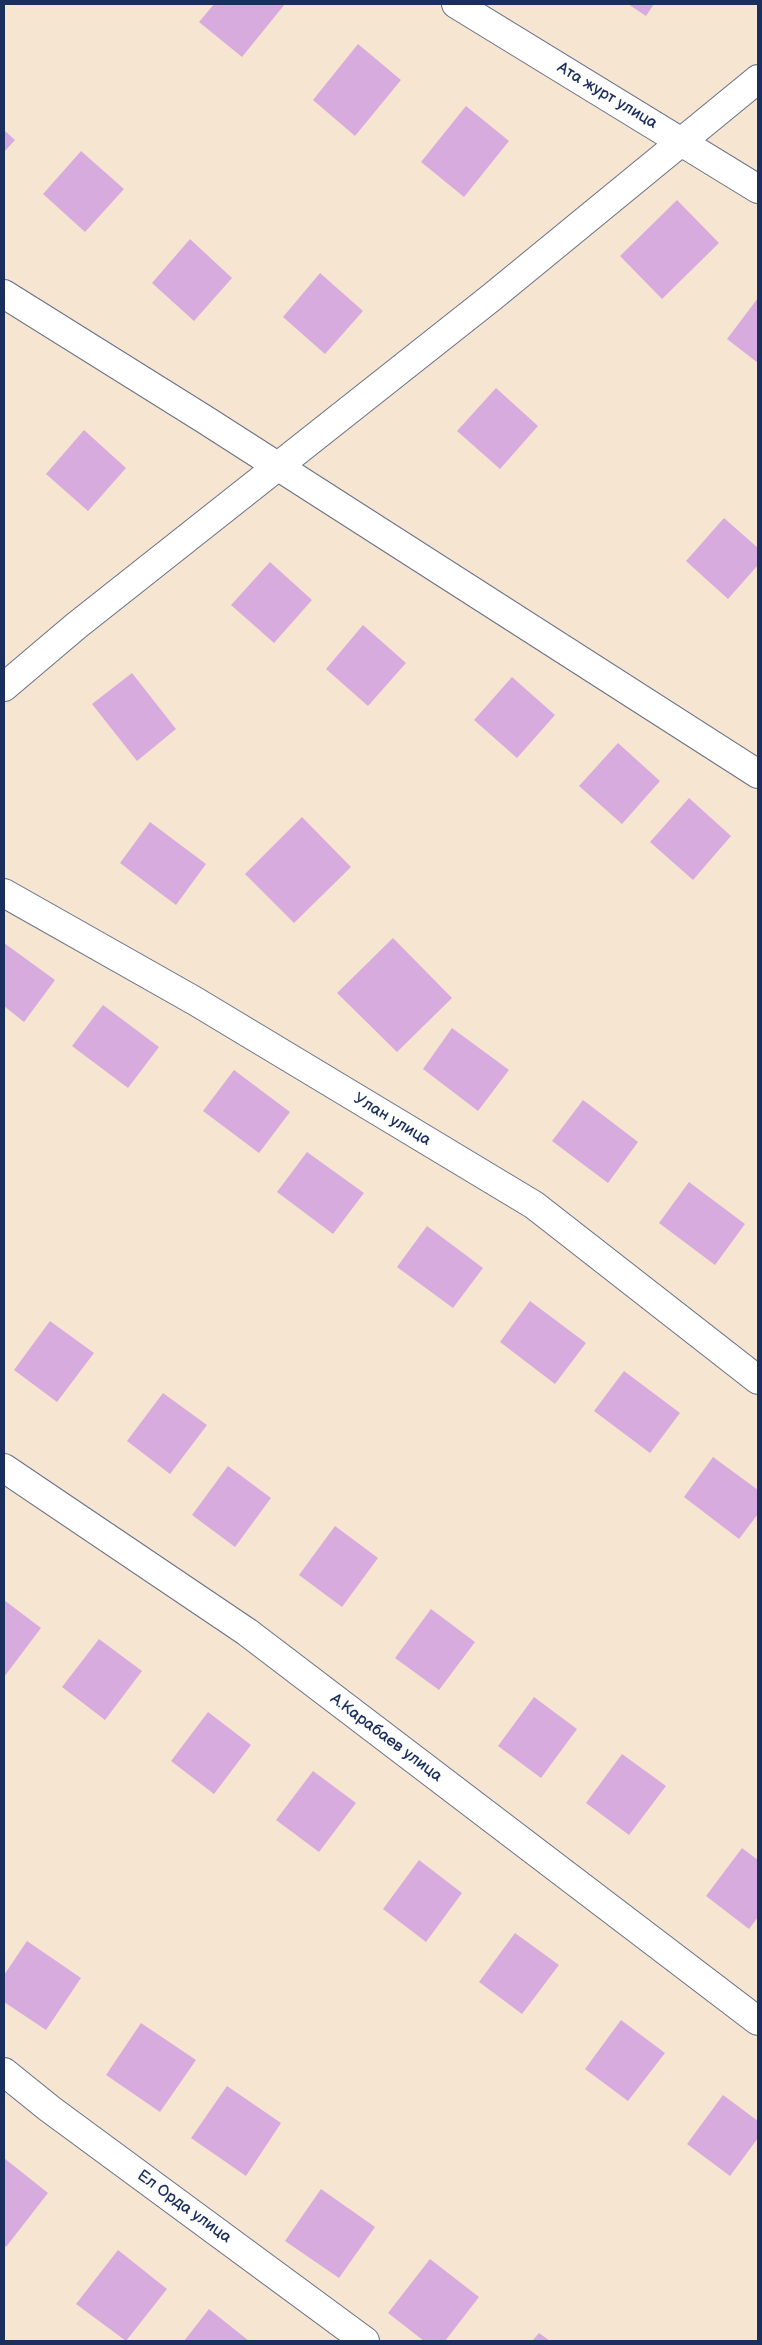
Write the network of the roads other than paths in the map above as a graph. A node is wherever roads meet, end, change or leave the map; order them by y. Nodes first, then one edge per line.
1 (456, 4) edge
2 (758, 79) edge
3 (683, 142) junction
4 (758, 189) edge
5 (4, 294) edge
6 (278, 467) junction
7 (4, 687) edge
8 (758, 774) edge
9 (4, 893) edge
10 (758, 1380) edge
11 (4, 1468) edge
12 (758, 2021) edge
13 (4, 2072) edge
14 (365, 2341) edge

1 - 3 street, Ата журт улица
2 - 3 street
3 - 4 street, Ата журт улица
3 - 6 street
5 - 6 street
6 - 7 street
6 - 8 street
9 - 10 street, Улан улица
11 - 12 street, А.Карабаев улица
13 - 14 street, Ел Орда улица

